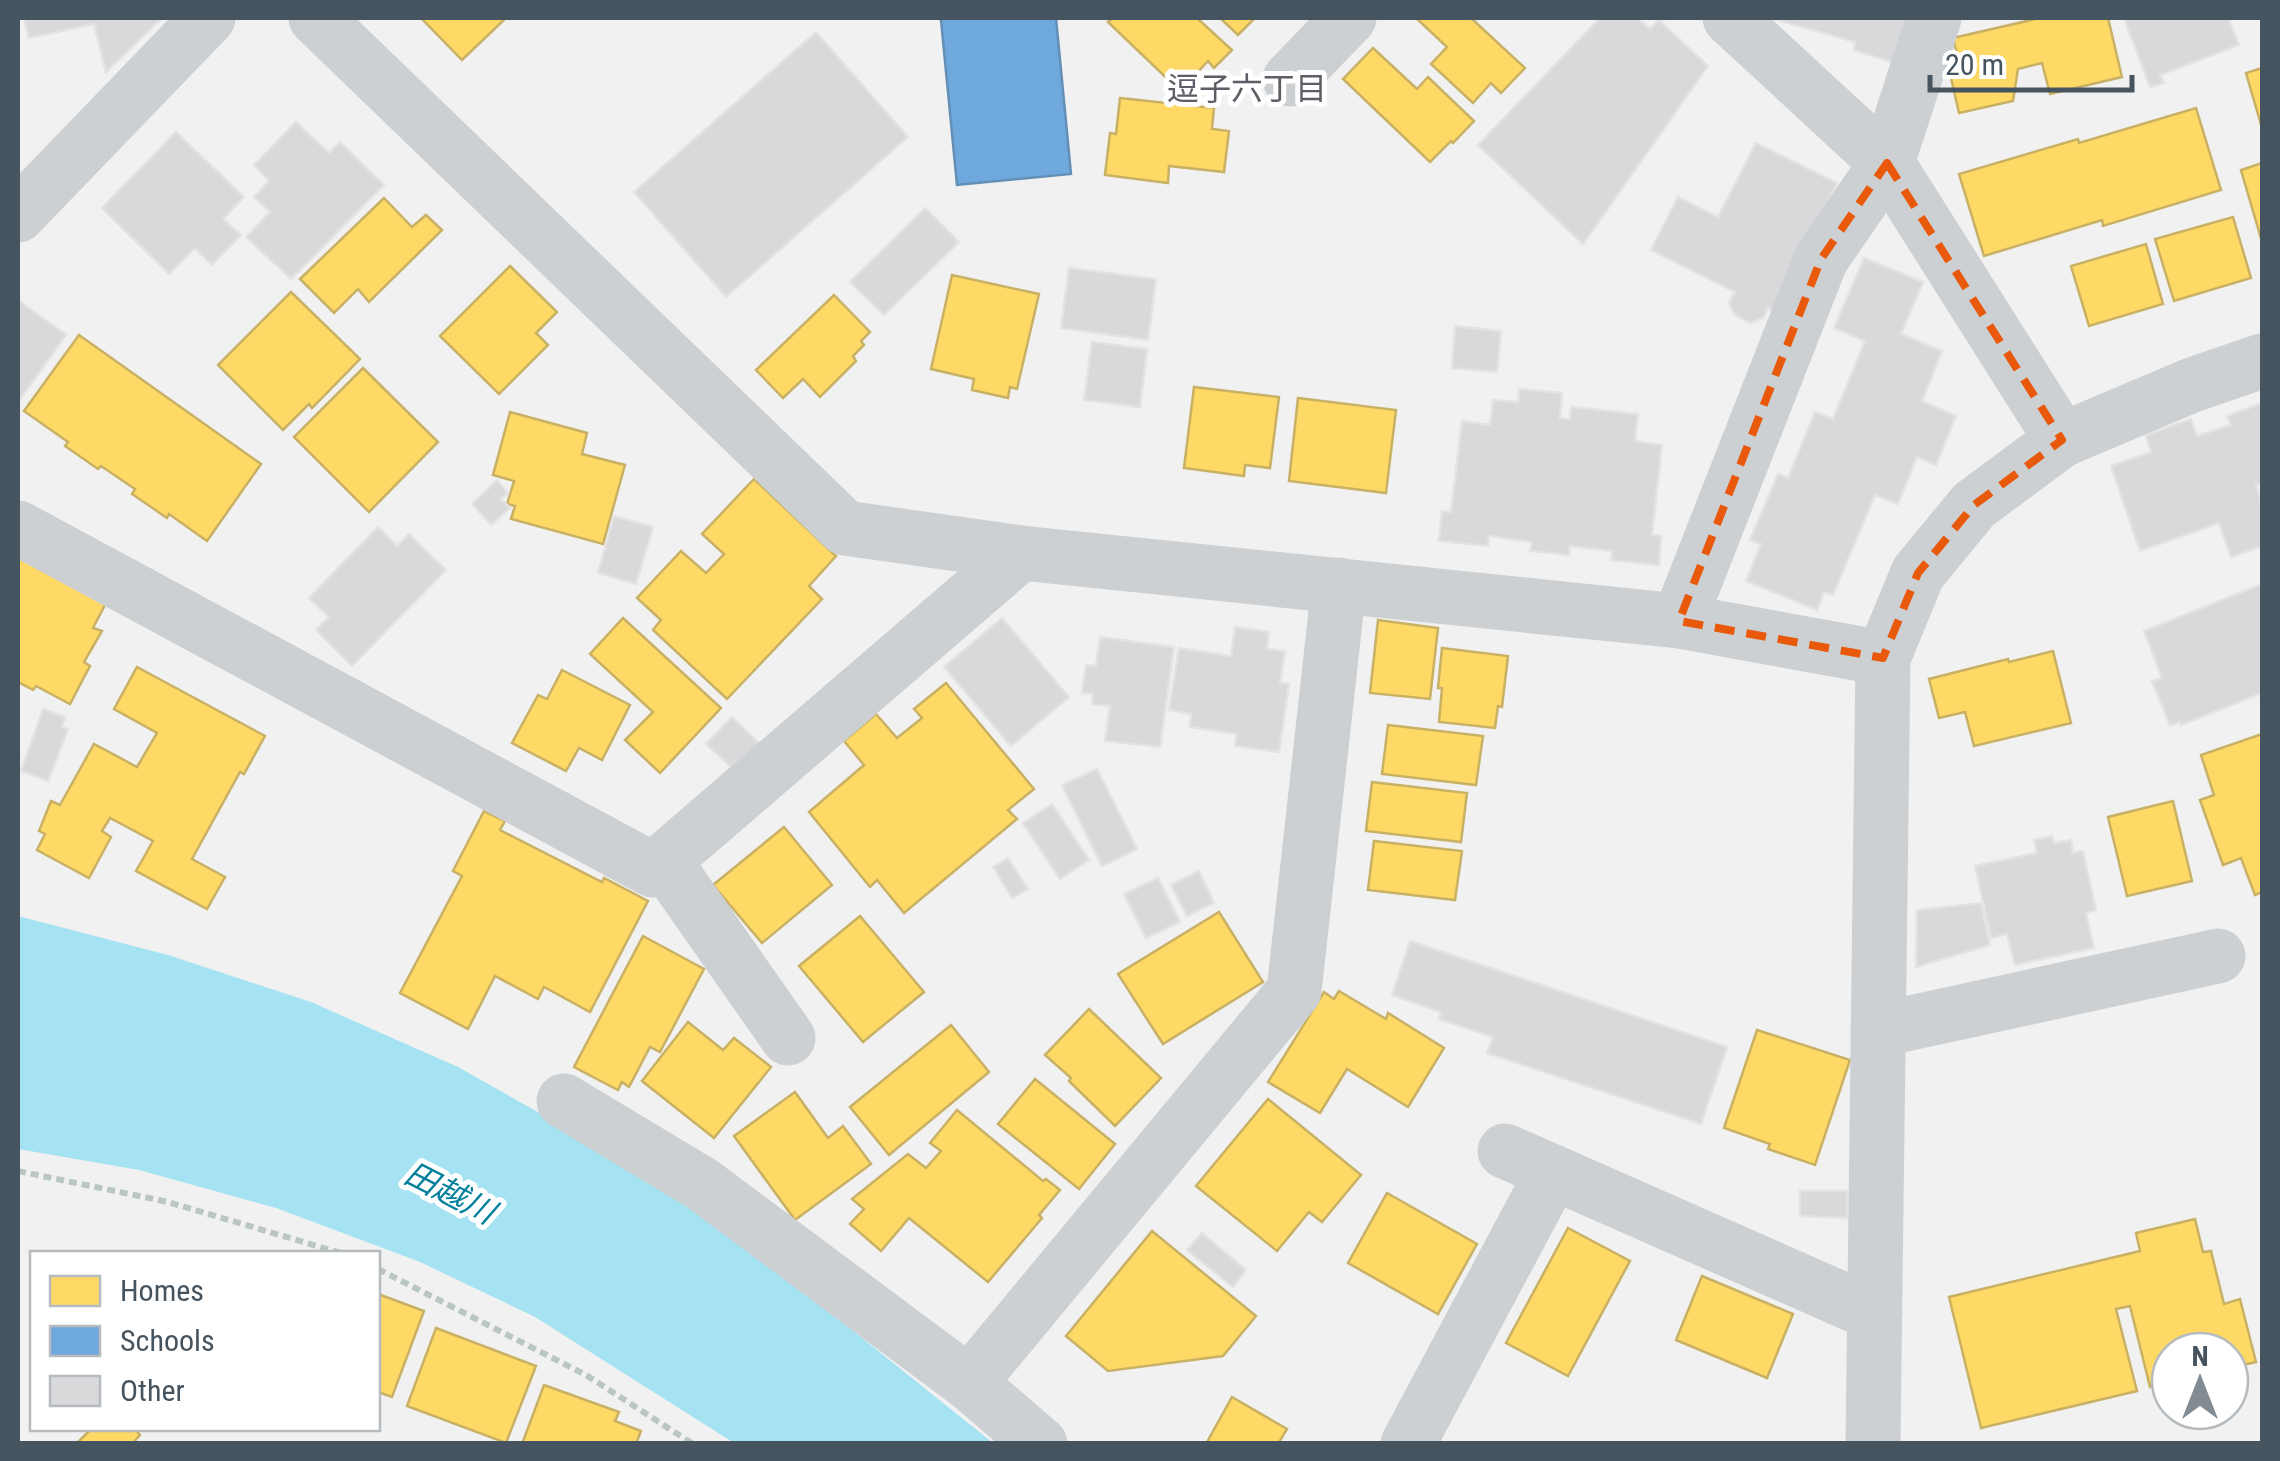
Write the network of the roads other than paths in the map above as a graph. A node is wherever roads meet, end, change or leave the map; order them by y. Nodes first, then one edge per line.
1 (208, 18) edge
2 (316, 18) edge
3 (1349, 18) edge
4 (1730, 18) edge
5 (1934, 18) edge
6 (1290, 79) dead end
7 (1886, 163) junction
8 (18, 215) edge
9 (2262, 362) edge
10 (2062, 440) junction
11 (18, 528) edge
12 (1021, 553) junction
13 (1339, 585) junction
14 (1679, 621) junction
15 (1883, 658) junction
16 (664, 861) junction
17 (2218, 956) dead end
18 (1878, 1030) junction
19 (788, 1038) dead end
20 (564, 1102) dead end
21 (1875, 1314) junction
22 (969, 1383) junction
23 (1040, 1444) edge
24 (1408, 1444) edge
25 (1873, 1444) edge

1 - 8 street
2 - 12 street
3 - 6 street
4 - 7 street
5 - 7 street
7 - 10 street
7 - 14 street
9 - 10 street
10 - 15 street
11 - 16 street
12 - 13 street
12 - 16 street
13 - 14 street
13 - 22 street
14 - 15 street
15 - 18 street
16 - 19 street
17 - 18 street
18 - 21 street
20 - 22 street
21 - 24 street
21 - 25 street
22 - 23 street

